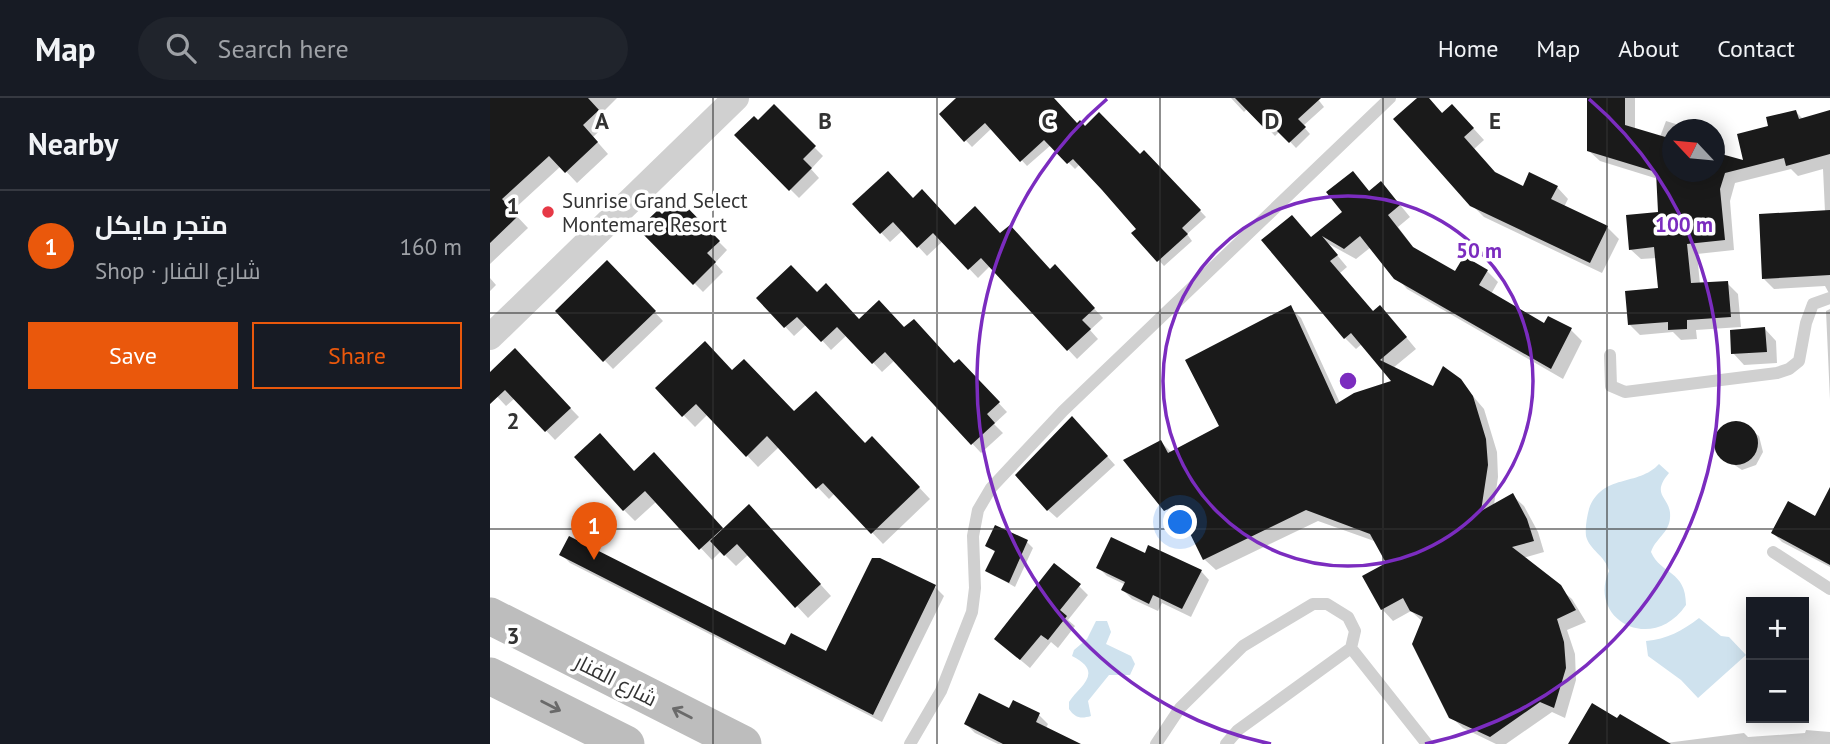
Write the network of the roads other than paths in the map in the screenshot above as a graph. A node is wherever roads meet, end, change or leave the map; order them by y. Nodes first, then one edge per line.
1 (736, 98) edge
2 (1390, 98) edge
3 (1830, 298) edge
4 (490, 337) edge
5 (1610, 355) dead end
6 (1773, 552) dead end
7 (1830, 589) edge
8 (490, 616) edge
9 (1351, 648) junction
10 (490, 676) edge
11 (626, 744) edge
12 (743, 744) edge
13 (910, 744) edge
14 (1156, 744) edge
15 (1226, 744) edge
16 (1427, 744) edge

1 - 4 street
2 - 13 lane
3 - 5 lane
6 - 7 lane
12 -> 8 main road, شارع الفنار
9 - 14 lane
9 - 15 lane
9 - 16 lane
10 -> 11 main road

